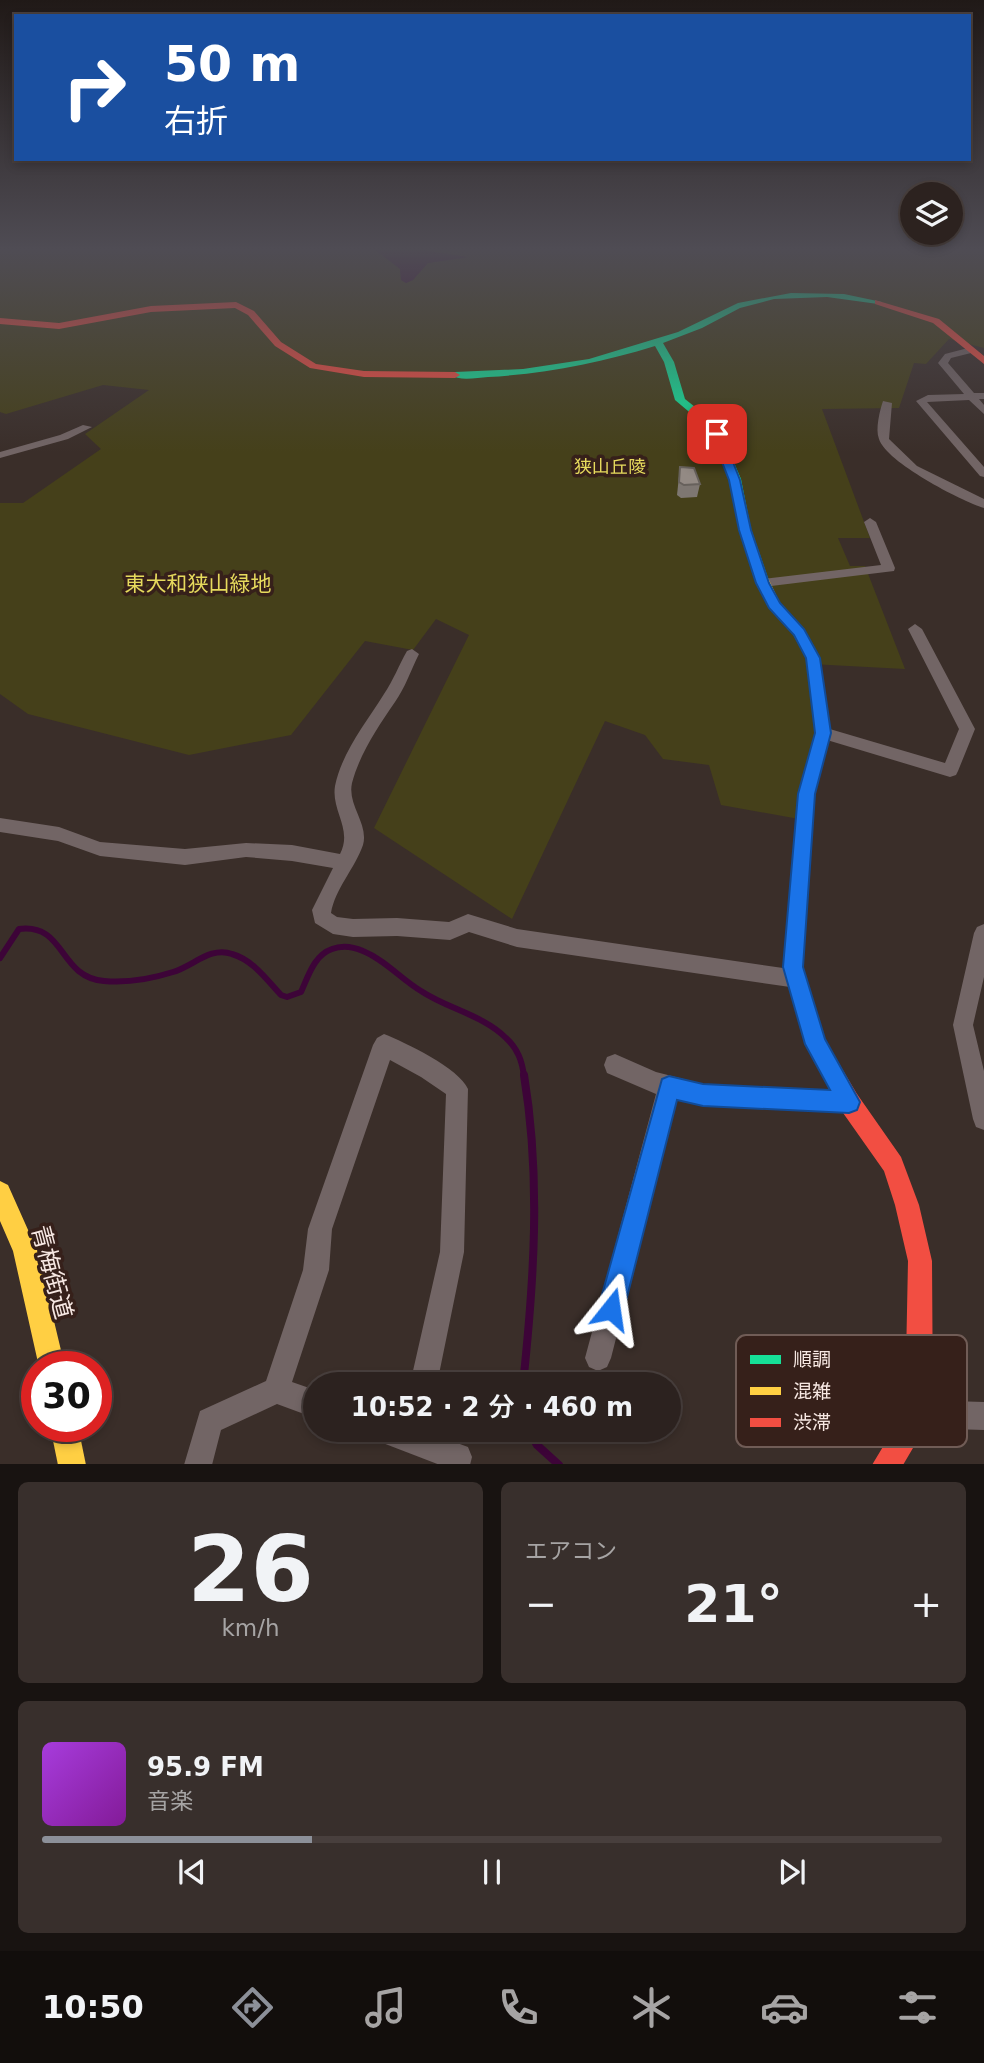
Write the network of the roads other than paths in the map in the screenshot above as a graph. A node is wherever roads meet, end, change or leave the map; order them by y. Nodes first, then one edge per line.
1 (111, 316) edge
2 (253, 316) edge
3 (719, 316) edge
4 (924, 316) edge
5 (0, 321) edge
6 (656, 340) junction
7 (968, 351) junction
8 (984, 361) edge
9 (984, 396) edge
10 (971, 397) junction
11 (887, 403) dead end
12 (984, 411) edge
13 (87, 427) dead end
14 (0, 455) edge
15 (984, 474) edge
16 (984, 504) edge
17 (870, 522) dead end
18 (763, 583) junction
19 (915, 629) dead end
20 (412, 654) dead end
21 (823, 733) junction
22 (0, 825) edge
23 (345, 862) junction
24 (984, 933) edge
25 (797, 979) junction
26 (615, 1065) dead end
27 (669, 1087) junction
28 (849, 1102) junction
29 (984, 1119) edge
30 (0, 1193) edge
31 (920, 1335) edge
32 (48, 1351) edge
33 (598, 1358) dead end
34 (427, 1372) edge
35 (276, 1390) junction
36 (303, 1400) edge
37 (67, 1442) edge
38 (427, 1442) edge
39 (898, 1447) edge
40 (72, 1464) edge
41 (198, 1464) edge
42 (456, 1464) edge
43 (887, 1464) edge

1 - 5 street
2 - 6 street
3 - 6 street
4 - 7 street
6 - 18 street
7 - 8 street
7 - 10 street
9 - 10 street
10 - 12 street
10 - 15 street
11 - 16 street
13 - 14 street
17 - 18 street
18 - 21 street
19 - 21 street
20 - 23 street
21 - 25 street
22 - 23 street
23 - 25 street
24 - 29 street
25 - 28 street
26 - 27 street
27 - 28 street
27 - 33 street
28 - 31 street
30 - 32 street, 青梅街道
34 - 35 street
35 - 36 street
35 - 41 street
37 - 40 street
38 - 42 street
39 - 43 street

